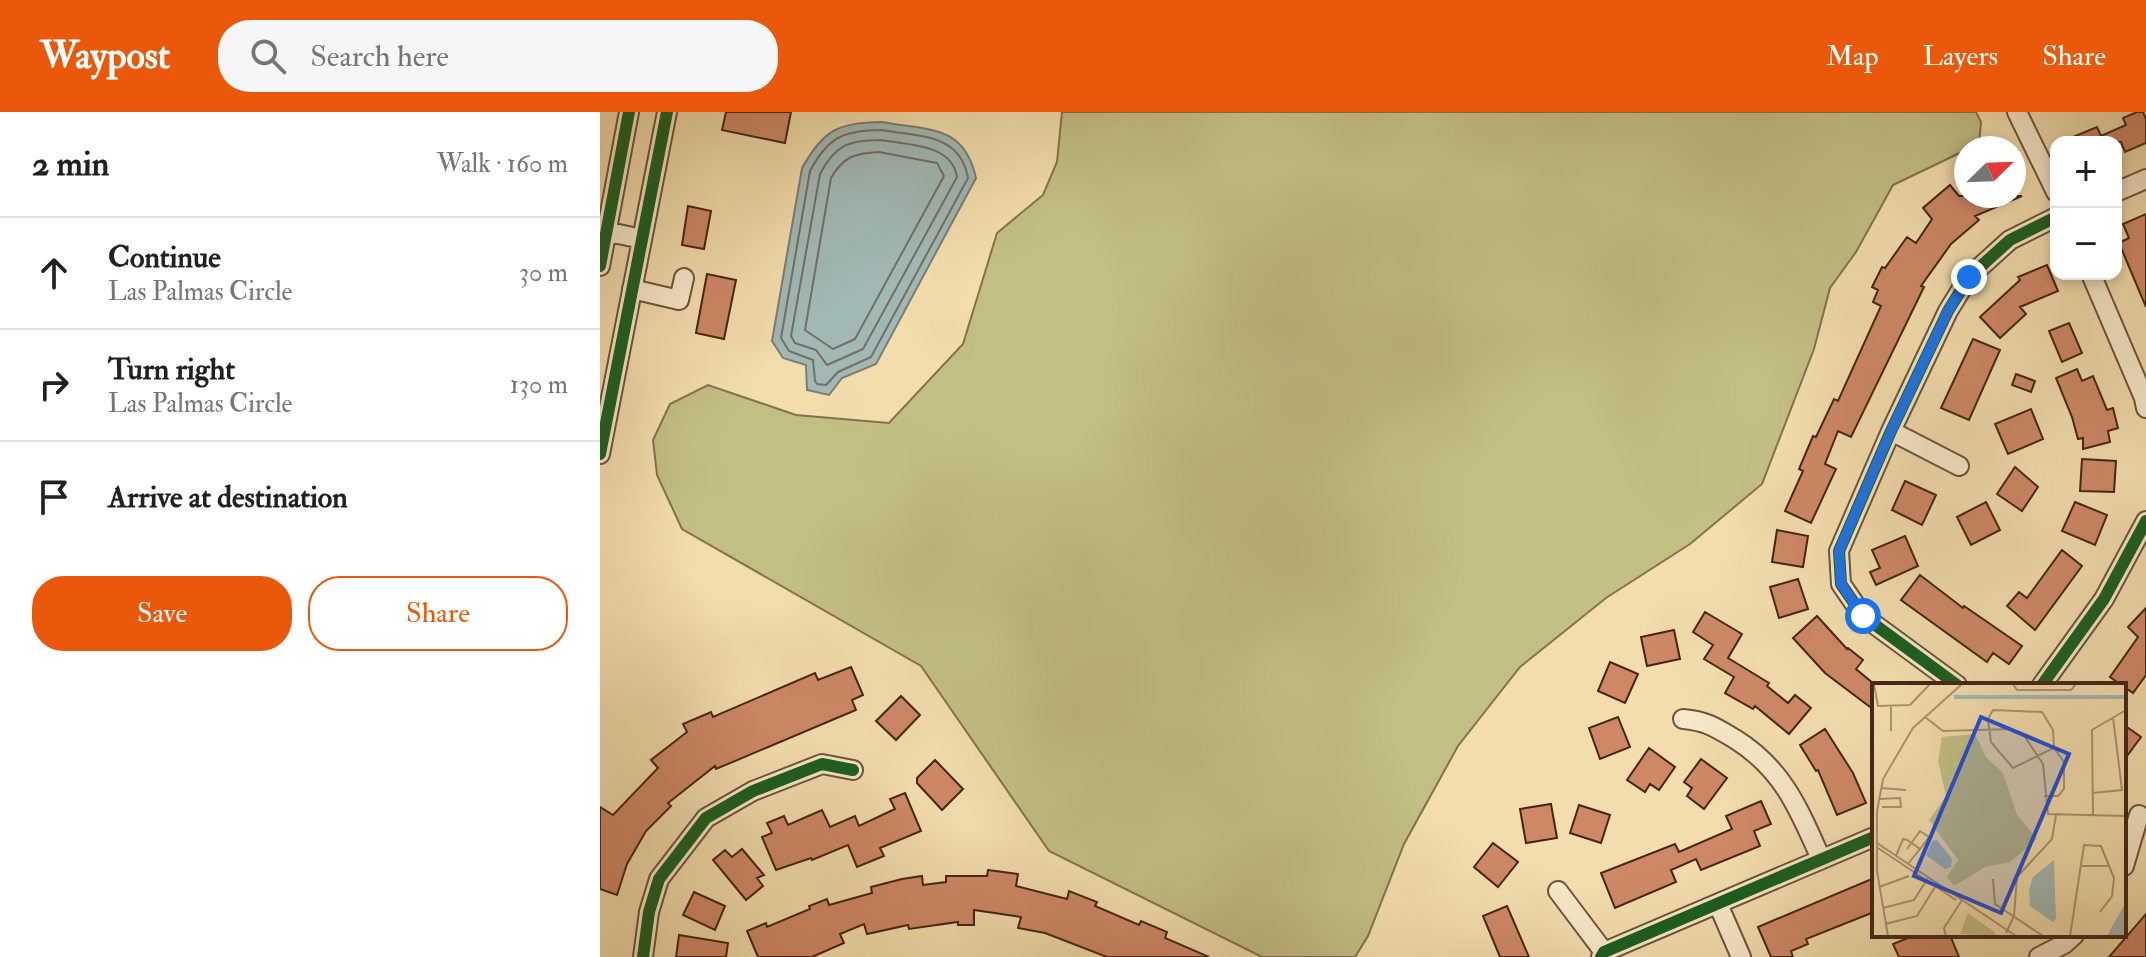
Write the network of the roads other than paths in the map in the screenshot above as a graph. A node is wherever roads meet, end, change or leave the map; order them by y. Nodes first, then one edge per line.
1 (629, 112) edge
2 (667, 112) edge
3 (2017, 112) edge
4 (2146, 179) edge
5 (2050, 180) edge
6 (2122, 189) edge
7 (2050, 220) edge
8 (603, 230) edge
9 (642, 239) junction
10 (600, 266) edge
11 (684, 278) dead end
12 (2094, 280) edge
13 (632, 289) junction
14 (2146, 408) edge
15 (1891, 431) junction
16 (600, 454) edge
17 (1959, 466) dead end
18 (2146, 521) edge
19 (2142, 541) edge
20 (1954, 683) edge
21 (2043, 683) edge
22 (1683, 719) dead end
23 (853, 770) dead end
24 (2136, 812) edge
25 (1872, 838) edge
26 (2126, 857) edge
27 (1821, 859) junction
28 (1558, 891) dead end
29 (1718, 904) junction
30 (2072, 937) edge
31 (1603, 954) edge
32 (643, 957) edge
33 (1741, 957) edge
34 (2039, 957) edge

1 - 8 street
2 - 9 street
3 - 5 street
4 - 6 street
7 - 15 street
8 - 9 street
8 - 10 street
9 - 13 street
11 - 13 street
12 - 14 street
13 - 16 street
15 - 17 street
15 - 20 street
18 - 19 street
19 - 21 street
22 - 27 street
23 - 32 street
24 - 26 street
25 - 27 street
27 - 29 street
28 - 31 street
29 - 31 street
29 - 33 street
30 - 34 street

